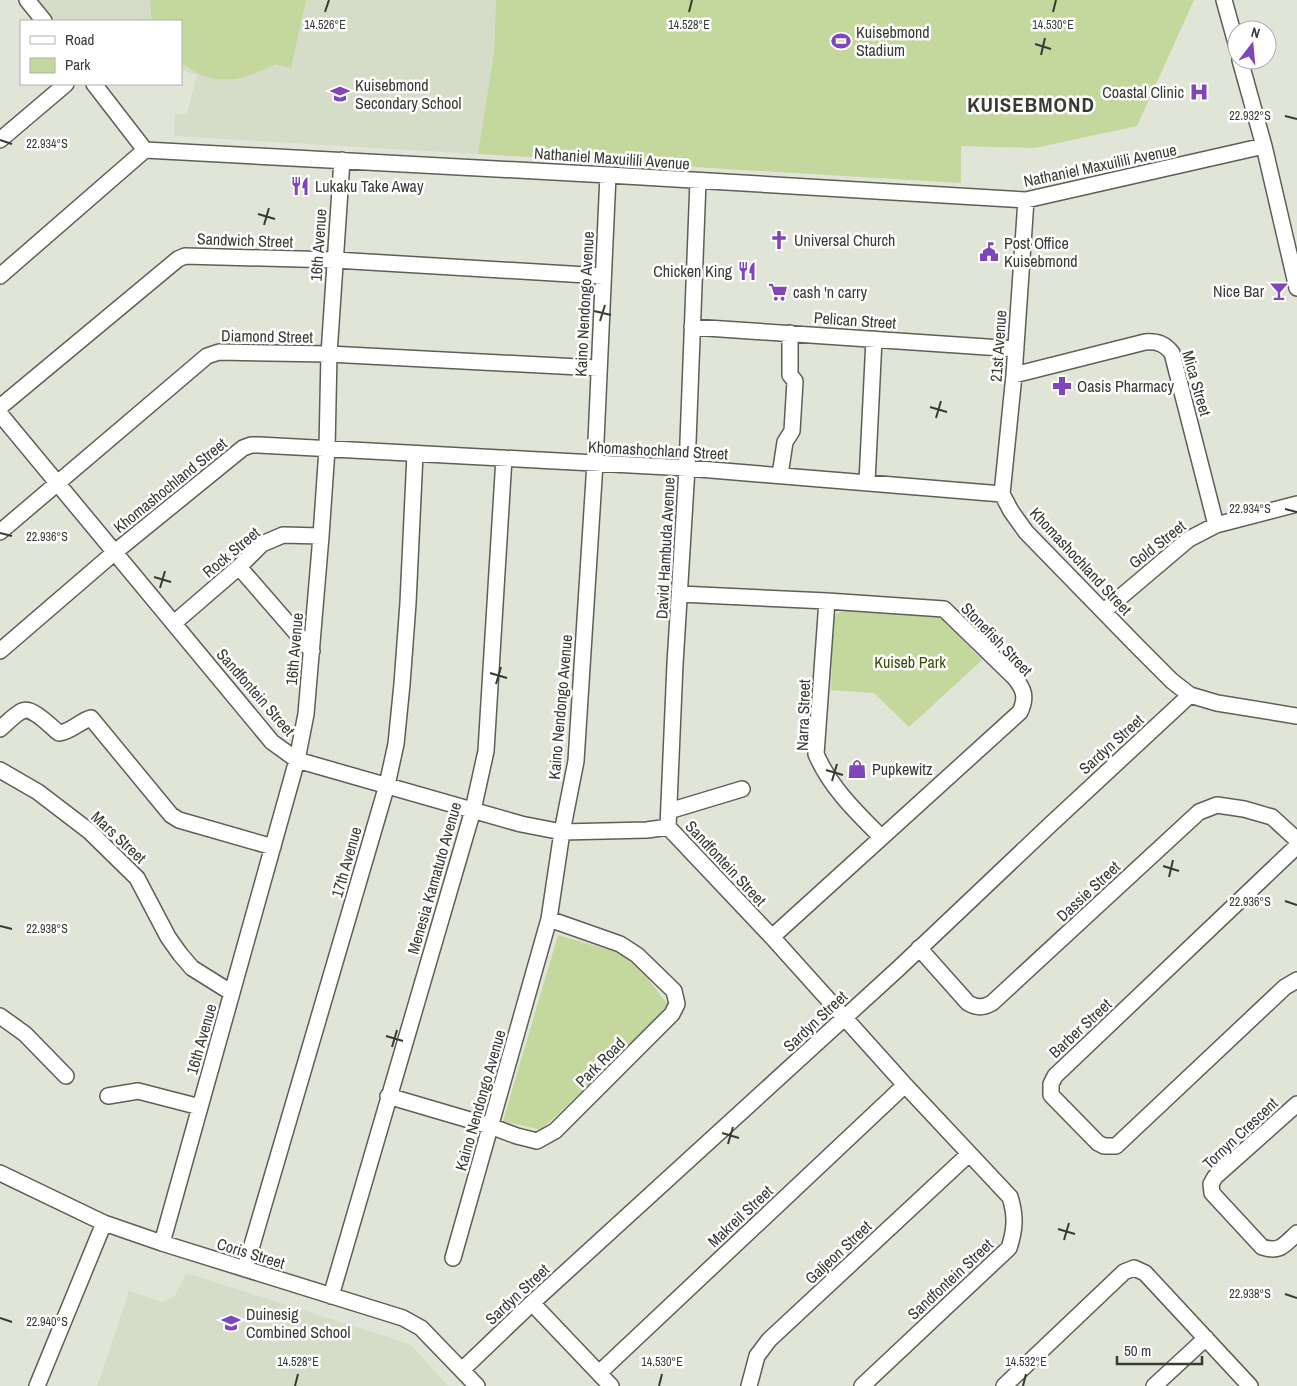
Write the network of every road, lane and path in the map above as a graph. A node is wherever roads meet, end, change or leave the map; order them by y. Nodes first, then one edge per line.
1 (27, 0) edge
2 (1224, 0) edge
3 (43, 20) edge
4 (1230, 20) edge
5 (1243, 70) edge
6 (65, 85) edge
7 (95, 85) edge
8 (3, 131) edge
9 (1264, 146) junction
10 (145, 150) junction
11 (342, 160) junction
12 (608, 175) junction
13 (698, 181) junction
14 (1026, 200) junction
15 (335, 260) junction
16 (0, 276) edge
17 (603, 276) junction
18 (1297, 288) edge
19 (692, 327) junction
20 (790, 333) junction
21 (874, 339) junction
22 (1016, 349) junction
23 (329, 354) junction
24 (598, 368) junction
25 (1014, 375) junction
26 (0, 407) edge
27 (0, 414) edge
28 (327, 450) junction
29 (415, 454) junction
30 (504, 458) junction
31 (595, 463) junction
32 (687, 468) junction
33 (780, 475) junction
34 (56, 482) junction
35 (867, 482) junction
36 (1002, 494) junction
37 (1297, 504) edge
38 (1216, 525) junction
39 (0, 532) edge
40 (321, 536) junction
41 (115, 552) junction
42 (239, 567) junction
43 (680, 594) junction
44 (827, 601) junction
45 (1104, 611) junction
46 (174, 623) junction
47 (312, 650) junction
48 (0, 651) edge
49 (1190, 695) junction
50 (1297, 716) edge
51 (0, 729) edge
52 (297, 760) junction
53 (0, 770) edge
54 (387, 786) junction
55 (742, 790) dead end
56 (473, 810) junction
57 (669, 811) junction
58 (668, 827) junction
59 (562, 832) junction
60 (881, 838) junction
61 (1297, 840) edge
62 (1297, 846) edge
63 (273, 847) junction
64 (549, 919) junction
65 (772, 937) junction
66 (919, 948) junction
67 (1297, 980) edge
68 (232, 993) junction
69 (0, 1016) edge
70 (844, 1019) junction
71 (66, 1076) dead end
72 (905, 1085) junction
73 (108, 1096) dead end
74 (388, 1096) junction
75 (1297, 1104) edge
76 (200, 1107) junction
77 (490, 1126) junction
78 (969, 1154) junction
79 (0, 1173) edge
80 (104, 1223) junction
81 (1297, 1233) edge
82 (162, 1243) junction
83 (452, 1258) dead end
84 (245, 1269) junction
85 (331, 1296) junction
86 (532, 1303) junction
87 (1206, 1338) junction
88 (462, 1370) junction
89 (599, 1373) junction
90 (37, 1386) edge
91 (477, 1386) edge
92 (612, 1386) edge
93 (749, 1386) edge
94 (862, 1386) edge
95 (1004, 1386) edge
96 (1154, 1386) edge
97 (1250, 1386) edge

1 - 3 street
2 - 4 street
5 - 9 street
6 - 8 street
7 - 10 street
9 - 14 street, Nathaniel Maxuilili Avenue
9 - 18 street
10 - 11 street, Nathaniel Maxuilili Avenue
10 - 16 street
11 - 12 street, Nathaniel Maxuilili Avenue
11 - 15 street, 16th Avenue
12 - 13 street, Nathaniel Maxuilili Avenue
12 - 17 street, Kaino Nendongo Avenue
13 - 14 street, Nathaniel Maxuilili Avenue
13 - 19 street, David Hambuda Avenue
14 - 22 street, 21st Avenue
15 - 17 street, Sandwich Street
15 - 23 street, 16th Avenue
15 - 26 street, Sandwich Street
17 - 24 street, Kaino Nendongo Avenue
19 - 20 street, Pelican Street
19 - 32 street, David Hambuda Avenue
20 - 21 street, Pelican Street
20 - 33 street
21 - 22 street, Pelican Street
21 - 35 street
22 - 25 street, 21st Avenue
23 - 24 street, Diamond Street
23 - 28 street, 16th Avenue
23 - 34 street, Diamond Street
24 - 31 street, Kaino Nendongo Avenue
25 - 36 street, 21st Avenue
25 - 38 street, Mica Street
27 - 34 street, Sandfontein Street
28 - 29 street, Khomashochland Street
28 - 40 street, 16th Avenue
28 - 41 street, Khomashochland Street
29 - 30 street, Khomashochland Street
29 - 54 street, 17th Avenue
30 - 31 street, Khomashochland Street
30 - 56 street, Menesia Kamatuto Avenue
31 - 32 street, Khomashochland Street
31 - 59 street, Kaino Nendongo Avenue
32 - 33 street, Khomashochland Street
32 - 43 street, David Hambuda Avenue
33 - 35 street, Khomashochland Street
34 - 39 street, Diamond Street
34 - 41 street, Sandfontein Street
35 - 36 street, Khomashochland Street
36 - 45 street, Khomashochland Street
37 - 38 street, Gold Street
38 - 45 street, Gold Street
40 - 42 street, Rock Street
40 - 47 street, 16th Avenue
41 - 46 street, Sandfontein Street
41 - 48 street, Khomashochland Street
42 - 46 street, Rock Street
42 - 47 street
43 - 44 street, Stonefish Street
43 - 57 street, David Hambuda Avenue
44 - 60 street, Narra Street
44 - 60 street, Stonefish Street
45 - 49 street, Khomashochland Street
46 - 52 street, Sandfontein Street
47 - 52 street, 16th Avenue
49 - 50 street, Khomashochland Street
49 - 66 street, Sardyn Street
51 - 63 street
52 - 54 street, Sandfontein Street
52 - 63 street, 16th Avenue
53 - 68 street, Mars Street
54 - 56 street, Sandfontein Street
54 - 84 street, 17th Avenue
55 - 57 street
56 - 59 street, Sandfontein Street
56 - 74 street, Menesia Kamatuto Avenue
57 - 58 street, David Hambuda Avenue
58 - 59 street, Sandfontein Street
58 - 65 street, Sandfontein Street
59 - 64 street, Kaino Nendongo Avenue
60 - 65 street, Stonefish Street
61 - 66 street, Dassie Street
62 - 67 street, Barber Street
63 - 68 street, 16th Avenue
64 - 77 street, Kaino Nendongo Avenue
64 - 77 street, Park Road
65 - 70 street, Sandfontein Street
66 - 70 street, Sardyn Street
68 - 76 street, 16th Avenue
69 - 71 street
70 - 72 street, Sandfontein Street
70 - 86 street, Sardyn Street
72 - 78 street, Sandfontein Street
72 - 89 street, Makreil Street
73 - 76 street
74 - 77 street, Park Road
74 - 85 street, Menesia Kamatuto Avenue
75 - 81 street, Tornyn Crescent
76 - 82 street, 16th Avenue
77 - 83 street, Kaino Nendongo Avenue
78 - 93 street, Galjeon Street
78 - 94 street, Sandfontein Street
79 - 80 street, Coris Street
80 - 82 street, Coris Street
80 - 90 street
82 - 84 street, Coris Street
84 - 85 street, Coris Street
85 - 88 street, Coris Street
86 - 88 street, Sardyn Street
86 - 89 street
87 - 95 street
87 - 96 street
87 - 97 street
88 - 91 street, Coris Street
89 - 92 street

